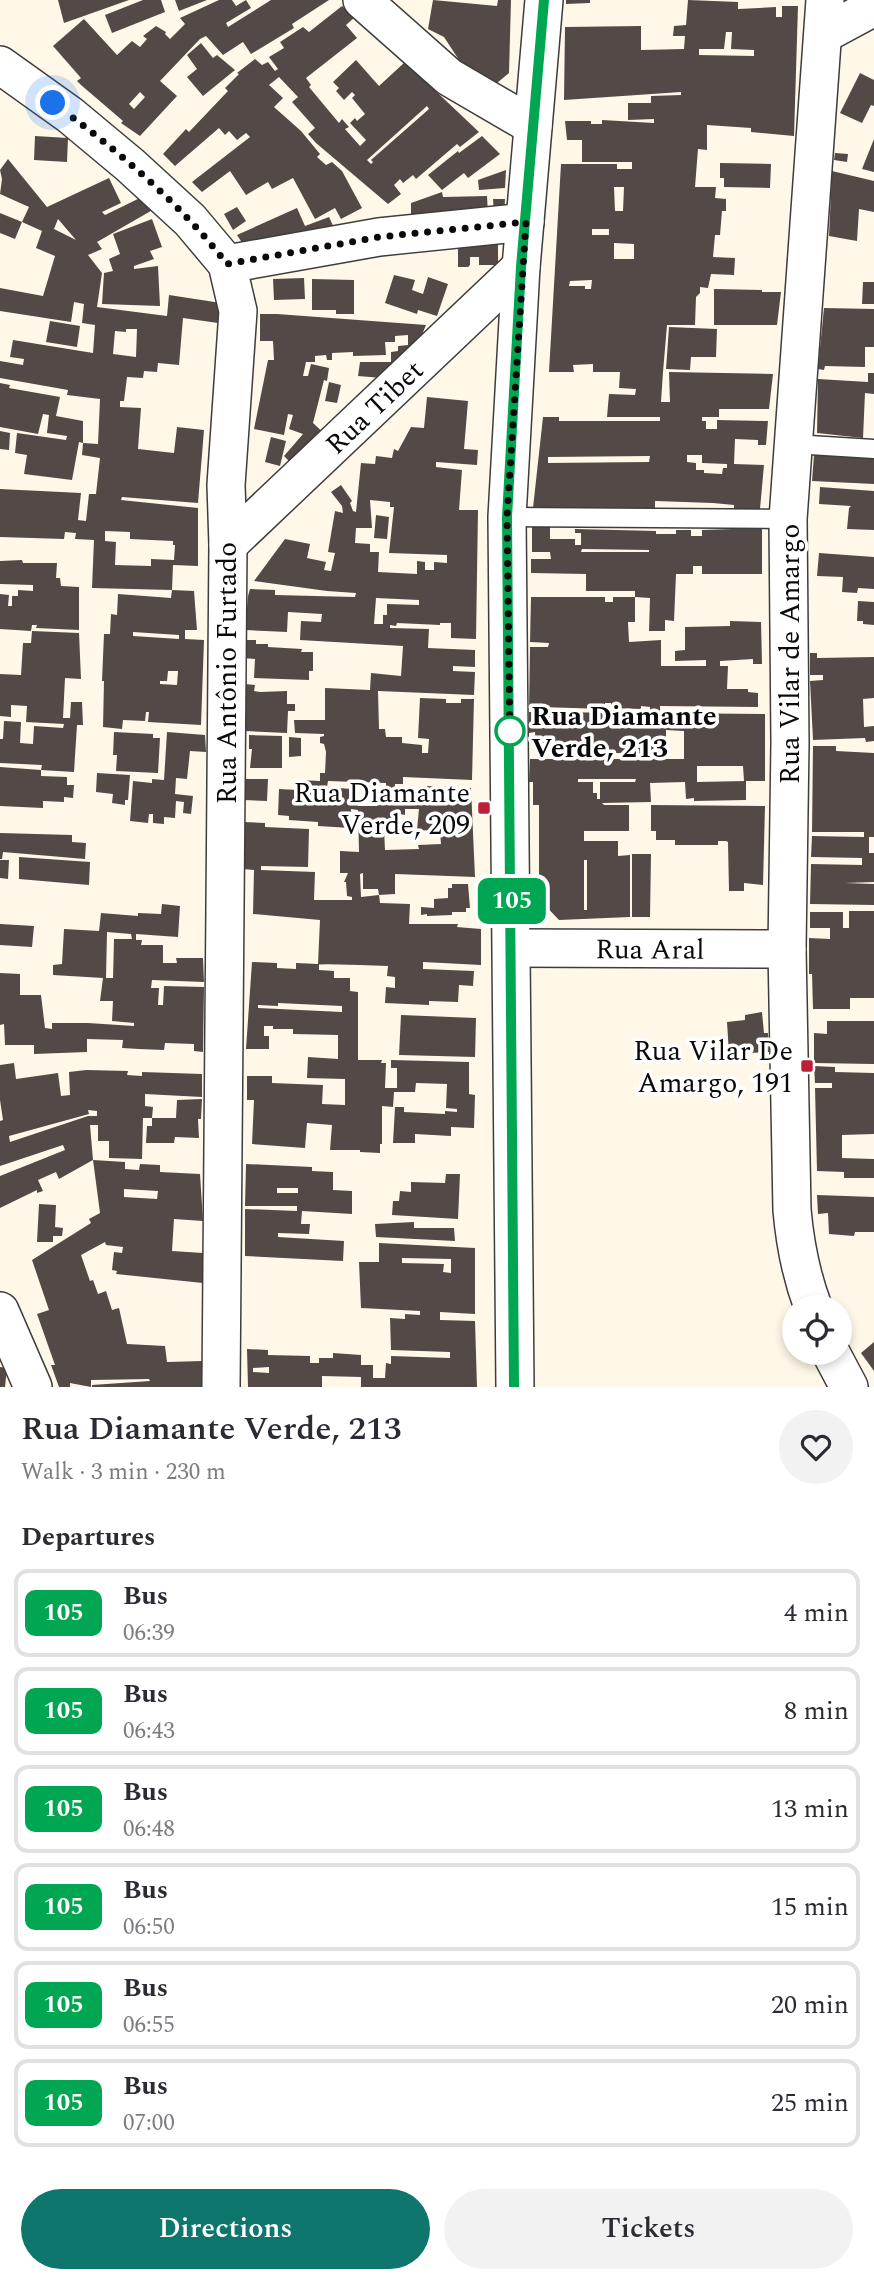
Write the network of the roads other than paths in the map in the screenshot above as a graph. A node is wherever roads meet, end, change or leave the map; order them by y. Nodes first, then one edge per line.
1 (362, 0) edge
2 (544, 0) edge
3 (874, 7) edge
4 (825, 17) edge
5 (0, 65) edge
6 (533, 126) junction
7 (526, 222) junction
8 (227, 264) junction
9 (521, 267) junction
10 (793, 444) junction
11 (874, 449) edge
12 (507, 517) junction
13 (788, 519) junction
14 (228, 545) junction
15 (512, 948) junction
16 (787, 949) junction
17 (808, 1295) edge
18 (0, 1311) edge
19 (837, 1365) edge
20 (33, 1387) edge
21 (221, 1387) edge
22 (514, 1387) edge
23 (849, 1387) edge

1 - 6 street
2 - 6 street
3 - 4 street
4 - 10 street, Rua Vilar de Amargo
5 - 8 street, Rua Antônio Furtado
6 - 7 street
7 - 8 street
7 - 9 street
8 - 14 street, Rua Antônio Furtado
9 - 12 street
9 - 14 street, Rua Tibet
10 - 11 lane
10 - 13 street, Rua Vilar de Amargo
12 - 13 lane
12 - 15 street
13 - 16 street, Rua Vilar de Amargo
14 - 21 street, Rua Antônio Furtado
15 - 16 street, Rua Aral
15 - 22 street
16 - 17 street, Rua Vilar de Amargo
18 - 20 street
19 - 23 street

